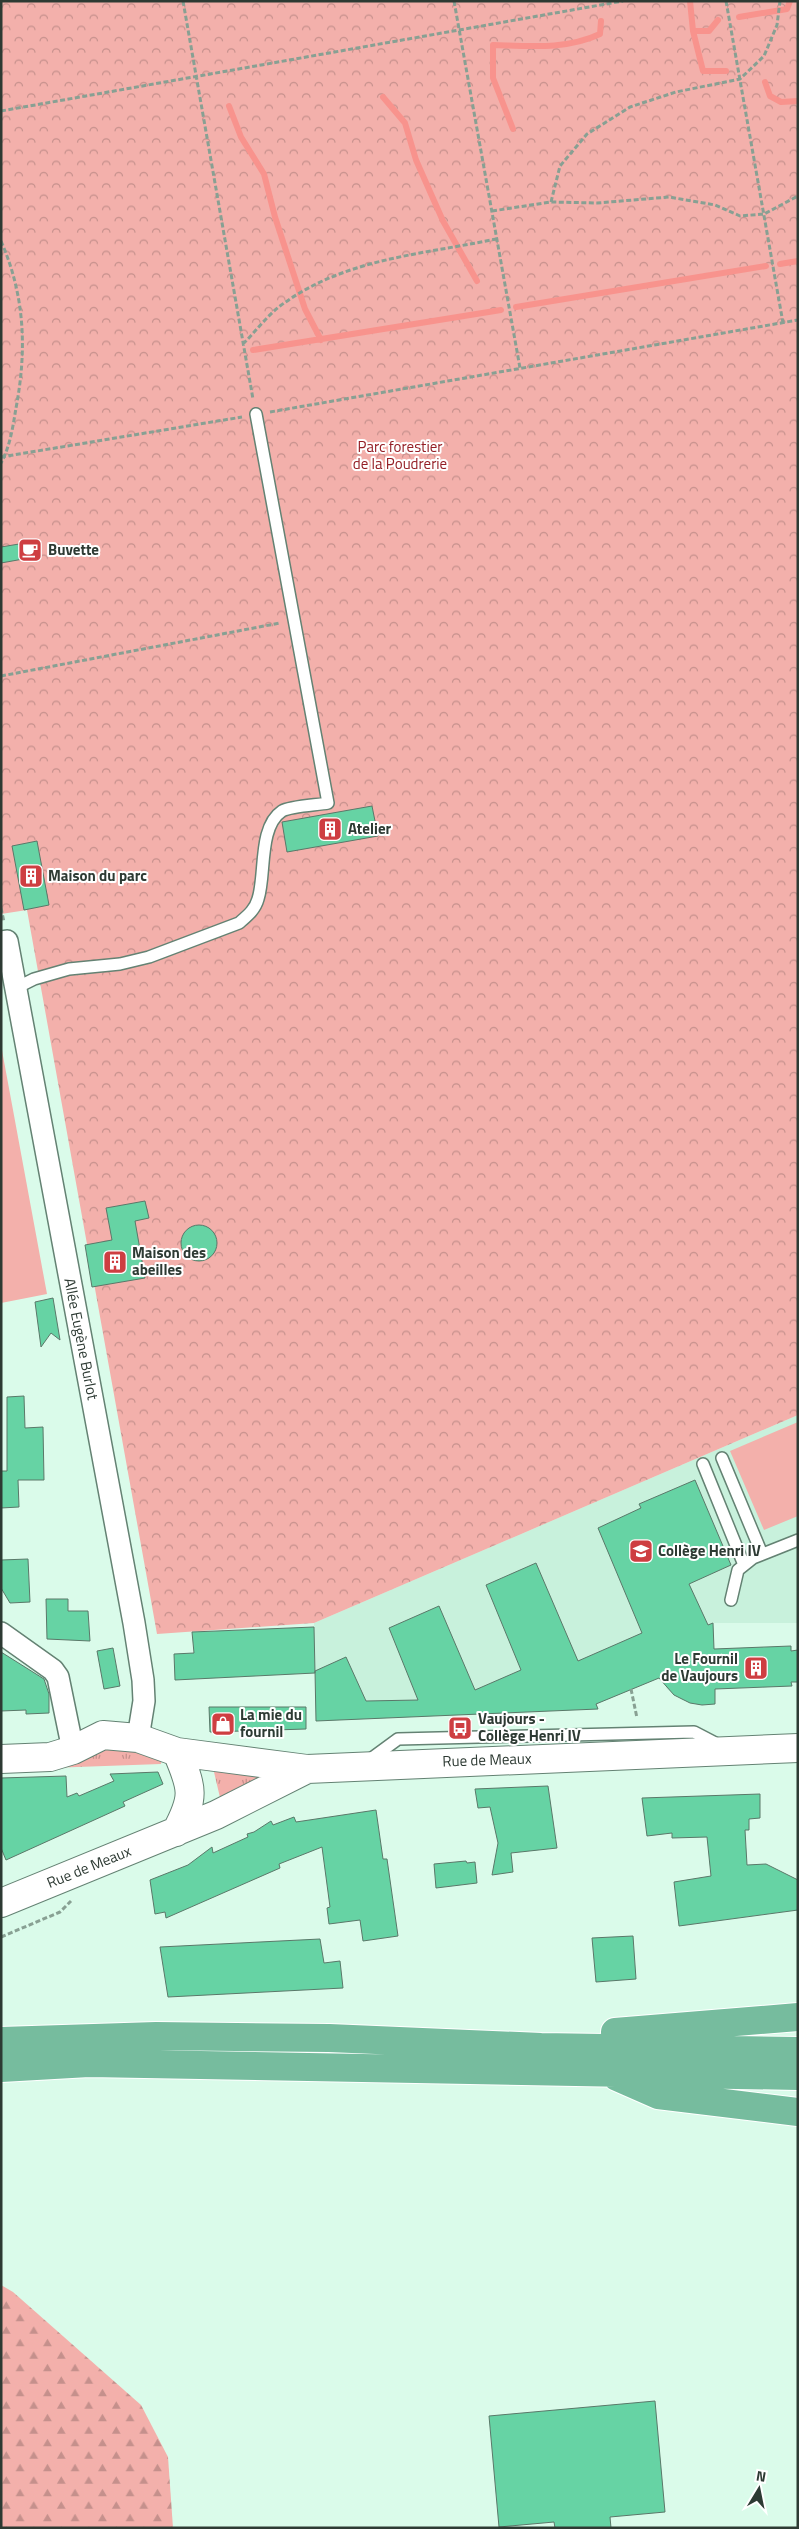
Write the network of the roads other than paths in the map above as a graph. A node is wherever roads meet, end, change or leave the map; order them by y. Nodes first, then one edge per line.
1 (256, 414) road end
2 (4, 941) edge
3 (16, 988) junction
4 (722, 1458) dead end
5 (703, 1464) dead end
6 (798, 1540) edge
7 (762, 1554) junction
8 (744, 1565) junction
9 (731, 1600) dead end
10 (1, 1632) edge
11 (138, 1738) junction
12 (798, 1748) edge
13 (73, 1750) junction
14 (729, 1751) junction
15 (177, 1752) junction
16 (1, 1759) edge
17 (363, 1765) junction
18 (307, 1768) junction
19 (176, 1832) junction
20 (1, 1903) edge
21 (798, 2017) edge
22 (1, 2041) edge
23 (541, 2047) junction
24 (798, 2051) edge
25 (1, 2068) edge
26 (604, 2071) junction
27 (798, 2076) edge
28 (798, 2112) edge

1 - 3 lane
2 - 3 street, Allée Eugène Burlot
3 - 11 street, Allée Eugène Burlot
4 - 7 lane
5 - 8 lane
6 - 7 lane
7 - 8 lane
8 - 9 lane
10 - 13 street
11 - 13 main road, Rue de Meaux
11 - 15 main road, Rue de Meaux
12 - 14 main road, Rue de Meaux
13 - 16 main road, Rue de Meaux
14 - 17 main road, Rue de Meaux
14 - 17 lane
15 - 18 main road, Rue de Meaux
15 - 19 main road
17 - 18 main road, Rue de Meaux
18 - 19 main road, Rue de Meaux
19 - 20 main road, Rue de Meaux
21 - 23 highway
22 - 23 highway
23 - 24 highway
25 - 26 highway
26 - 27 highway
26 - 28 highway

